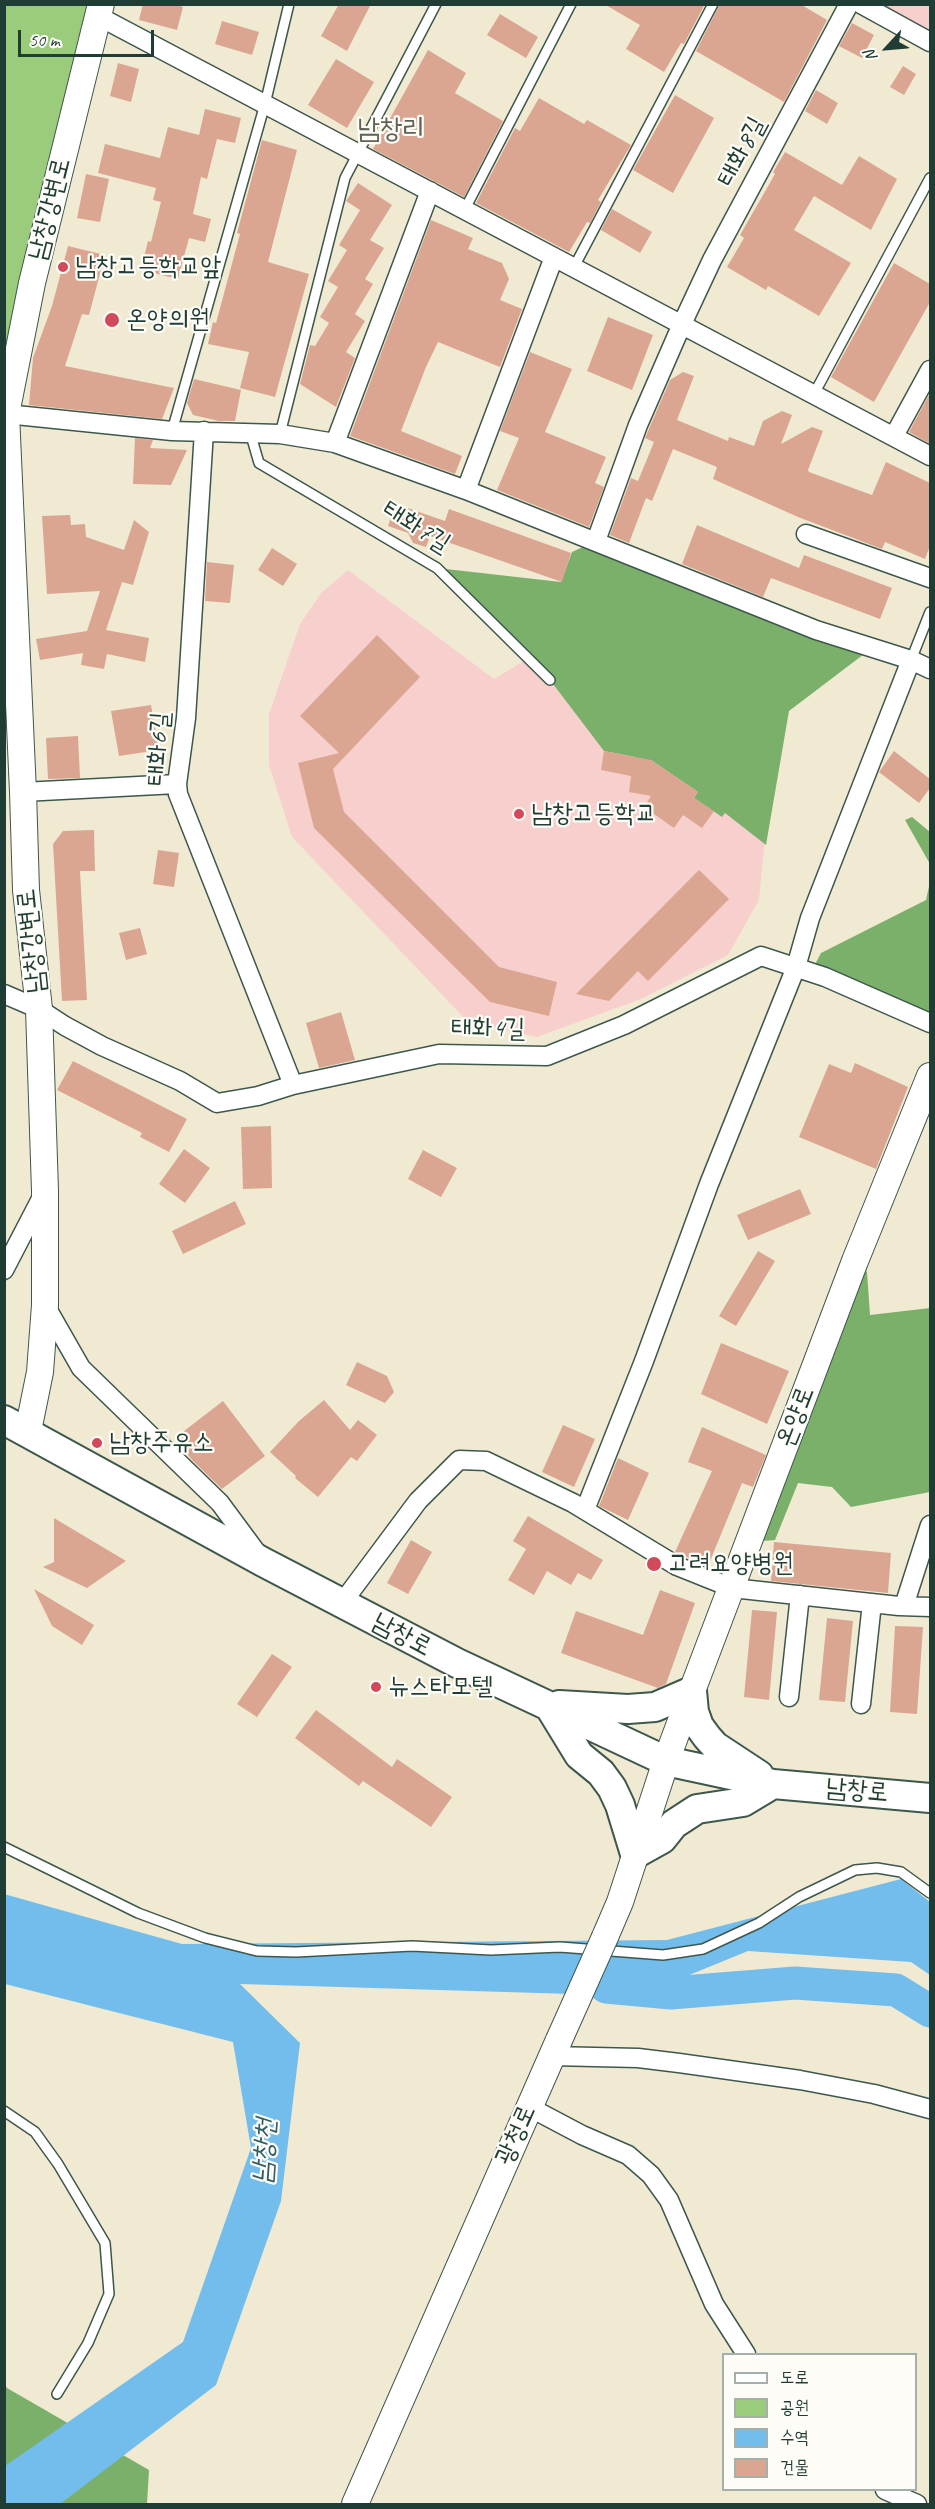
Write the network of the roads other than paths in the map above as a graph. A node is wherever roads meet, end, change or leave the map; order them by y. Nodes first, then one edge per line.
1 (289, 4) edge
2 (436, 4) edge
3 (571, 4) edge
4 (713, 4) edge
5 (849, 4) edge
6 (861, 4) edge
7 (100, 10) edge
8 (930, 42) edge
9 (265, 104) junction
10 (357, 153) junction
11 (930, 178) edge
12 (430, 191) junction
13 (465, 209) junction
14 (554, 257) junction
15 (574, 267) junction
16 (682, 324) junction
17 (930, 370) edge
18 (814, 394) junction
19 (5, 415) edge
20 (172, 431) junction
21 (204, 431) junction
22 (250, 432) junction
23 (280, 434) junction
24 (894, 436) junction
25 (335, 443) junction
26 (930, 456) edge
27 (466, 490) junction
28 (807, 534) dead end
29 (596, 541) junction
30 (9, 576) edge
31 (930, 578) edge
32 (930, 612) edge
33 (911, 660) junction
34 (930, 669) edge
35 (550, 680) dead end
36 (177, 784) junction
37 (23, 792) junction
38 (796, 967) junction
39 (4, 994) edge
40 (39, 1009) junction
41 (930, 1023) edge
42 (930, 1078) edge
43 (293, 1085) junction
44 (45, 1191) junction
45 (4, 1270) edge
46 (45, 1305) junction
47 (16, 1426) edge
48 (585, 1510) junction
49 (930, 1525) edge
50 (263, 1562) junction
51 (732, 1588) junction
52 (800, 1595) junction
53 (342, 1603) junction
54 (872, 1603) junction
55 (904, 1606) junction
56 (930, 1607) edge
57 (692, 1691) junction
58 (789, 1696) dead end
59 (861, 1704) dead end
60 (549, 1705) junction
61 (666, 1761) junction
62 (773, 1784) junction
63 (930, 1798) edge
64 (4, 1847) edge
65 (635, 1854) junction
66 (930, 1893) edge
67 (555, 2048) junction
68 (529, 2107) junction
69 (930, 2109) edge
70 (4, 2111) edge
71 (745, 2353) edge
72 (57, 2394) dead end
73 (887, 2491) edge
74 (355, 2505) edge
75 (917, 2505) edge

1 - 9 lane
2 - 10 lane
3 - 13 lane
4 - 15 lane
5 - 16 street, 태화8길
6 - 8 street
7 - 9 street
7 - 19 main road, 남창강변로
9 - 10 street
9 - 20 lane
10 - 12 street
10 - 23 lane
11 - 18 lane
12 - 13 street
12 - 25 street
13 - 14 street
14 - 15 street
14 - 27 street
15 - 16 street
16 - 18 street
16 - 29 street
17 - 24 street
18 - 24 street
19 - 20 street, 태화7길
19 - 30 main road, 남창강변로
20 - 21 street, 태화7길
21 - 22 street, 태화7길
21 - 36 street, 태화6길
22 - 23 street, 태화7길
22 - 35 lane, 태화7길
23 - 25 street, 태화7길
24 - 26 street
25 - 27 street, 태화7길
27 - 29 street, 태화7길
28 - 31 street
29 - 33 street, 태화7길
30 - 37 main road, 남창강변로
32 - 33 lane
33 - 34 street, 태화7길
33 - 38 street
36 - 37 street
36 - 43 street, 태화6길
37 - 40 main road, 남창강변로
38 - 41 street, 태화4길
38 - 43 street, 태화4길
38 - 48 street
39 - 40 street, 태화4길
40 - 43 street, 태화4길
40 - 44 main road, 남창강변로
42 - 51 main road, 온양로
44 - 45 street
44 - 46 main road, 남창강변로
46 - 47 main road, 남창강변로
46 - 50 street
47 - 50 main road, 남창로
48 - 51 street
48 - 53 street
49 - 55 street
50 - 53 main road, 남창로
51 - 52 street
51 - 57 main road, 온양로
52 - 54 street
52 - 58 street
53 - 60 main road, 남창로
54 - 55 street
54 - 59 street
55 - 56 street
57 - 60 main road
57 - 61 main road, 온양로
57 - 62 main road
60 - 61 main road, 남창로
60 - 65 main road
61 - 62 main road, 남창로
61 - 65 main road, 광청로
62 - 63 main road, 남창로
62 - 65 main road
64 - 66 lane
65 - 67 main road, 광청로, bridge
67 - 68 main road, 광청로
67 - 69 street
68 - 71 street
68 - 74 main road, 광청로
70 - 72 lane
73 - 75 street

